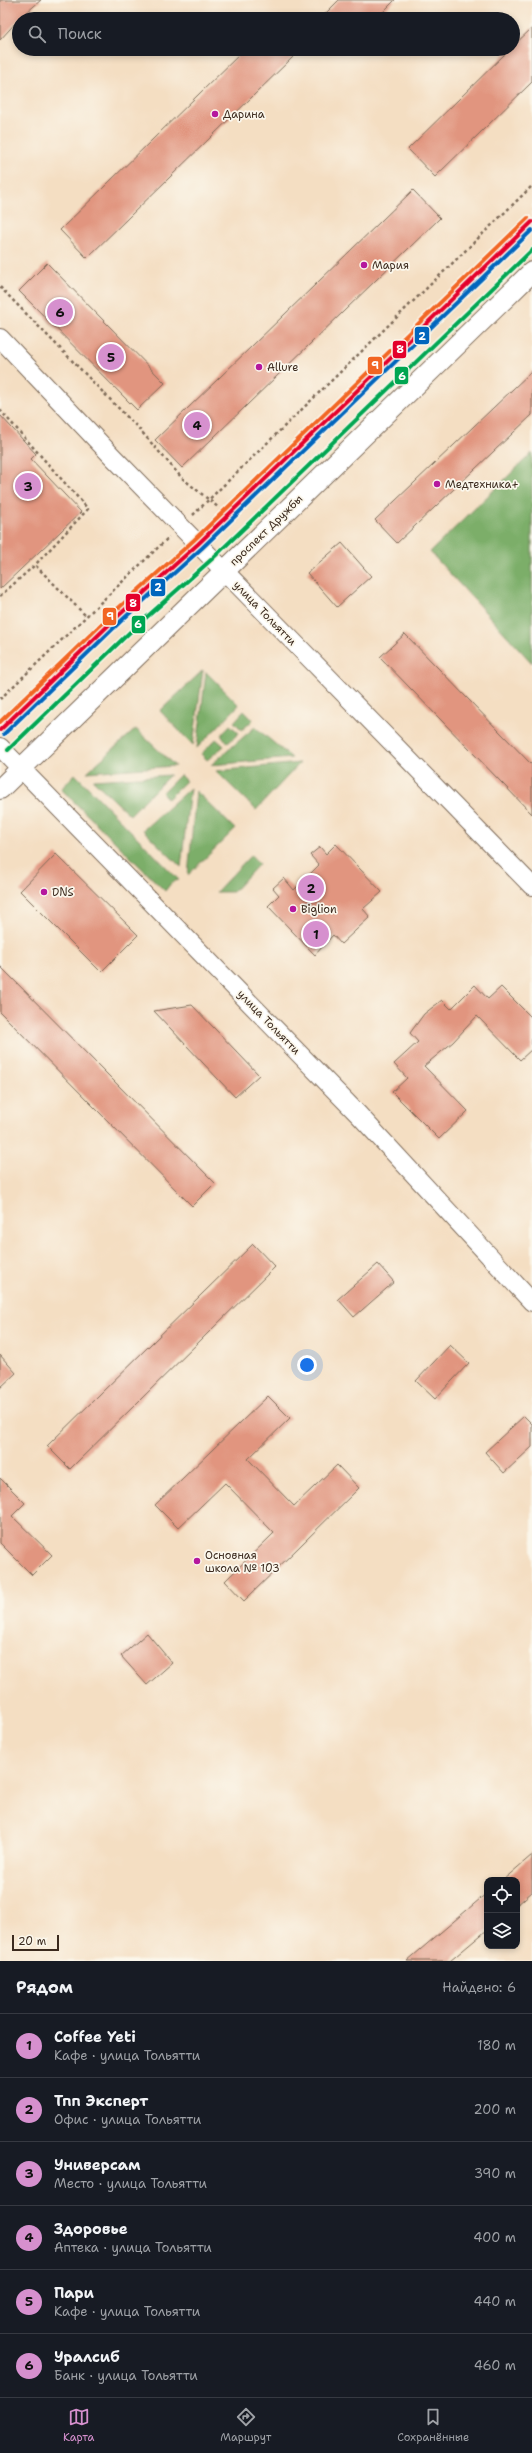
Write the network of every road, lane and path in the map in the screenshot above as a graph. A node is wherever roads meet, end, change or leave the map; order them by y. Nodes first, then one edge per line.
1 (532, 186) edge
2 (532, 272) edge
3 (0, 287) edge
4 (0, 338) edge
5 (0, 410) edge
6 (209, 499) junction
7 (219, 508) dead end
8 (181, 527) junction
9 (35, 565) junction
10 (224, 570) junction
11 (0, 596) edge
12 (86, 616) junction
13 (0, 699) edge
14 (0, 747) edge
15 (20, 769) junction
16 (0, 789) edge
17 (532, 886) edge
18 (532, 1302) edge

1 - 6 path
2 - 10 main road, проспект Дружбы
3 - 6 path
4 - 8 street, улица Тольятти
5 - 9 path
6 - 7 path
6 - 8 path
8 - 10 street, улица Тольятти
8 - 12 path
9 - 11 path
9 - 12 path
10 - 15 main road, проспект Дружбы
10 - 17 street, улица Тольятти
12 - 13 path
14 - 15 street, улица Тольятти
15 - 16 main road, проспект Дружбы
15 - 18 street, улица Тольятти

